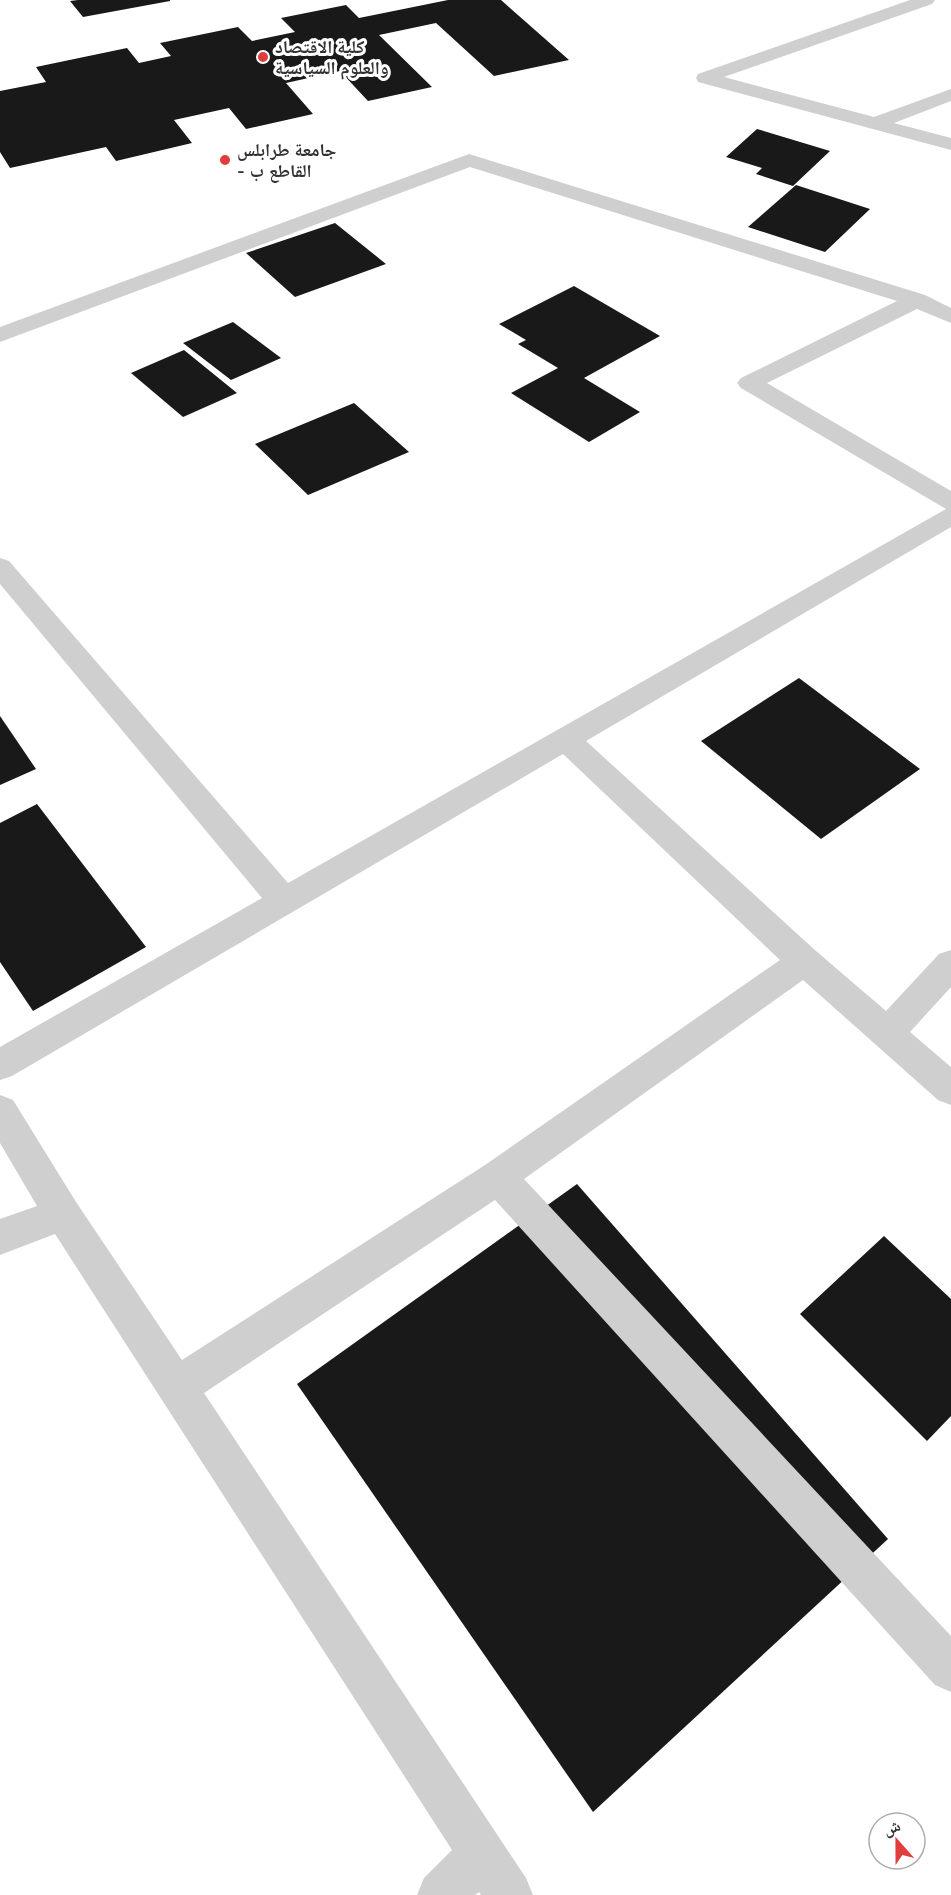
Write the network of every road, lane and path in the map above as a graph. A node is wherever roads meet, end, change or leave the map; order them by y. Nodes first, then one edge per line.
1 (926, 0) edge
2 (951, 95) edge
3 (876, 123) junction
4 (951, 144) edge
5 (917, 300) junction
6 (951, 316) edge
7 (0, 335) edge
8 (951, 501) edge
9 (951, 516) edge
10 (0, 567) edge
11 (565, 739) junction
12 (284, 901) junction
13 (804, 961) junction
14 (951, 964) edge
15 (887, 1033) junction
16 (0, 1065) edge
17 (951, 1089) edge
18 (0, 1111) edge
19 (498, 1177) junction
20 (63, 1214) junction
21 (0, 1237) edge
22 (177, 1387) junction
23 (951, 1669) edge
24 (482, 1854) junction
25 (441, 1895) edge
26 (509, 1895) edge

1 - 3 street
2 - 3 street
3 - 4 street
5 - 6 street
5 - 7 street
5 - 8 street
9 - 11 street
10 - 12 street
11 - 12 street
11 - 13 street
12 - 16 street
13 - 15 street
13 - 19 street
14 - 15 street
15 - 17 street
18 - 20 street
19 - 22 street
19 - 23 street
20 - 21 street
20 - 22 street
22 - 24 street
24 - 25 street
24 - 26 street

